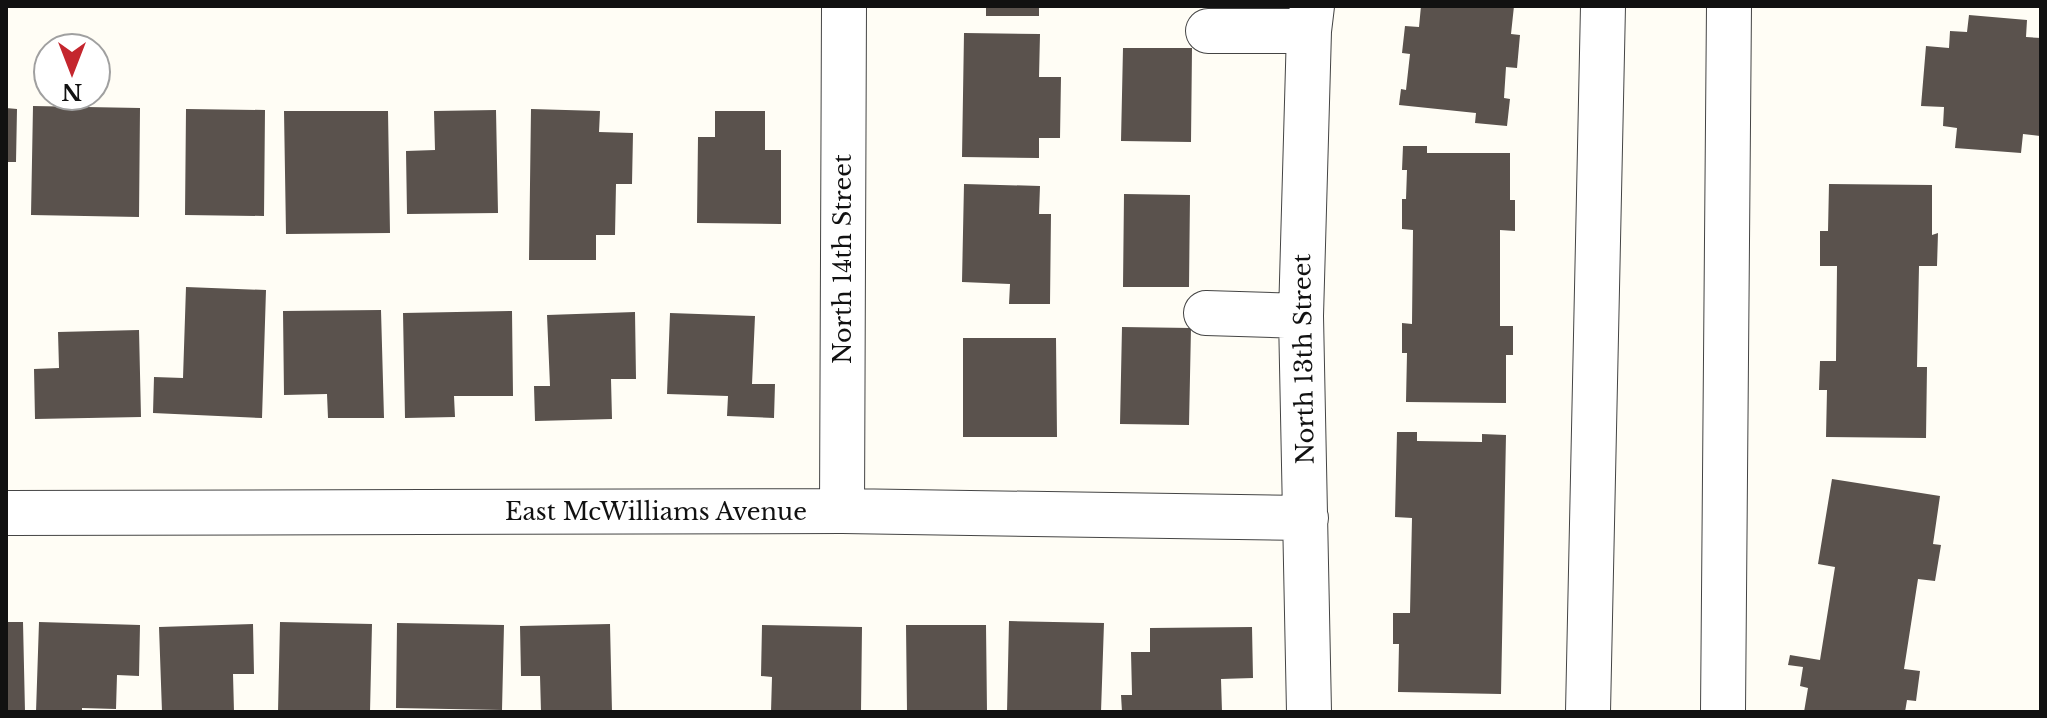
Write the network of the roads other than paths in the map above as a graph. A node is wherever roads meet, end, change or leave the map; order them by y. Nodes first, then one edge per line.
1 (844, 6) edge
2 (1603, 6) edge
3 (1729, 6) edge
4 (1310, 18) edge
5 (1208, 31) dead end
6 (1206, 313) dead end
7 (1301, 316) junction
8 (842, 511) junction
9 (6, 513) edge
10 (1306, 518) junction
11 (1309, 712) edge
12 (1588, 712) edge
13 (1723, 712) edge

1 - 8 street, North 14th Street
2 - 12 street
3 - 13 street
4 - 5 street
4 - 7 street, North 13th Street
6 - 7 street
7 - 10 street, North 13th Street
8 - 9 street, East McWilliams Avenue
8 - 10 street, East McWilliams Avenue
10 - 11 street, North 13th Street

